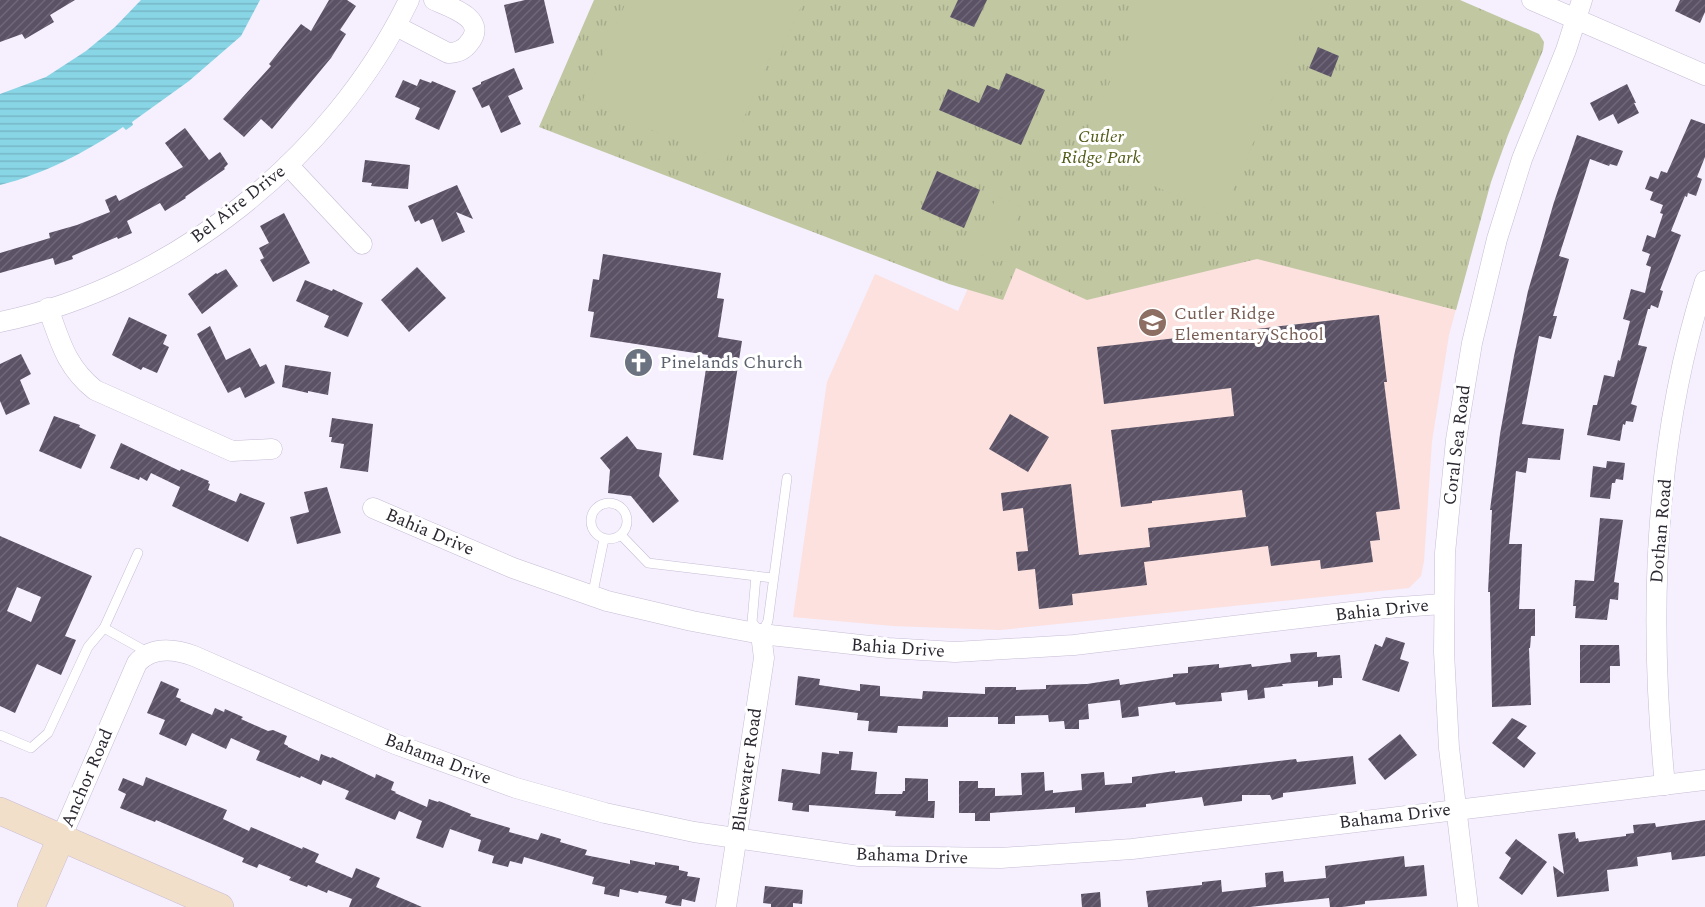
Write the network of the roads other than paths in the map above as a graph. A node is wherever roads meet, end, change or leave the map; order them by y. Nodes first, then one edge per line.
1 (409, 0) edge
2 (434, 0) edge
3 (1532, 0) edge
4 (1582, 0) edge
5 (1575, 19) junction
6 (396, 26) junction
7 (1705, 75) edge
8 (288, 165) junction
9 (362, 244) dead end
10 (1705, 281) edge
11 (48, 309) junction
12 (0, 322) edge
13 (272, 448) dead end
14 (787, 478) dead end
15 (373, 508) dead end
16 (621, 536) junction
17 (604, 539) junction
18 (138, 553) dead end
19 (756, 576) junction
20 (773, 579) junction
21 (591, 597) junction
22 (1443, 604) junction
23 (104, 628) junction
24 (761, 634) junction
25 (149, 654) junction
26 (0, 735) edge
27 (1705, 780) edge
28 (1665, 785) junction
29 (1455, 808) junction
30 (0, 812) edge
31 (61, 838) junction
32 (737, 840) junction
33 (32, 907) edge
34 (220, 907) edge
35 (726, 907) edge
36 (1468, 907) edge

1 - 6 street, Bel Aire Drive
2 - 6 street
3 - 5 street
4 - 5 street, Coral Sea Road
5 - 7 street
5 - 22 street, Coral Sea Road
6 - 8 street, Bel Aire Drive
8 - 9 street
8 - 11 street, Bel Aire Drive
10 - 28 street, Dothan Road
11 - 12 street, Bel Aire Drive
11 - 13 street
14 - 20 lane
15 - 21 street, Bahia Drive
16 - 17 lane
16 - 17 lane
16 - 19 lane
17 - 21 lane
18 - 23 lane
19 - 20 lane
19 - 24 lane
20 - 24 lane
21 - 24 street, Bahia Drive
22 - 24 street, Bahia Drive
22 - 29 street, Coral Sea Road
23 - 25 lane
23 - 26 lane
24 - 32 street, Bluewater Road
25 - 31 street, Anchor Road
25 - 32 street, Bahama Drive
27 - 28 street, Bahama Drive
28 - 29 street, Bahama Drive
29 - 32 street, Bahama Drive
29 - 36 street, Coral Sea Road
30 - 31 street
31 - 33 street, Anchor Road
31 - 34 street
32 - 35 street, Bluewater Road

